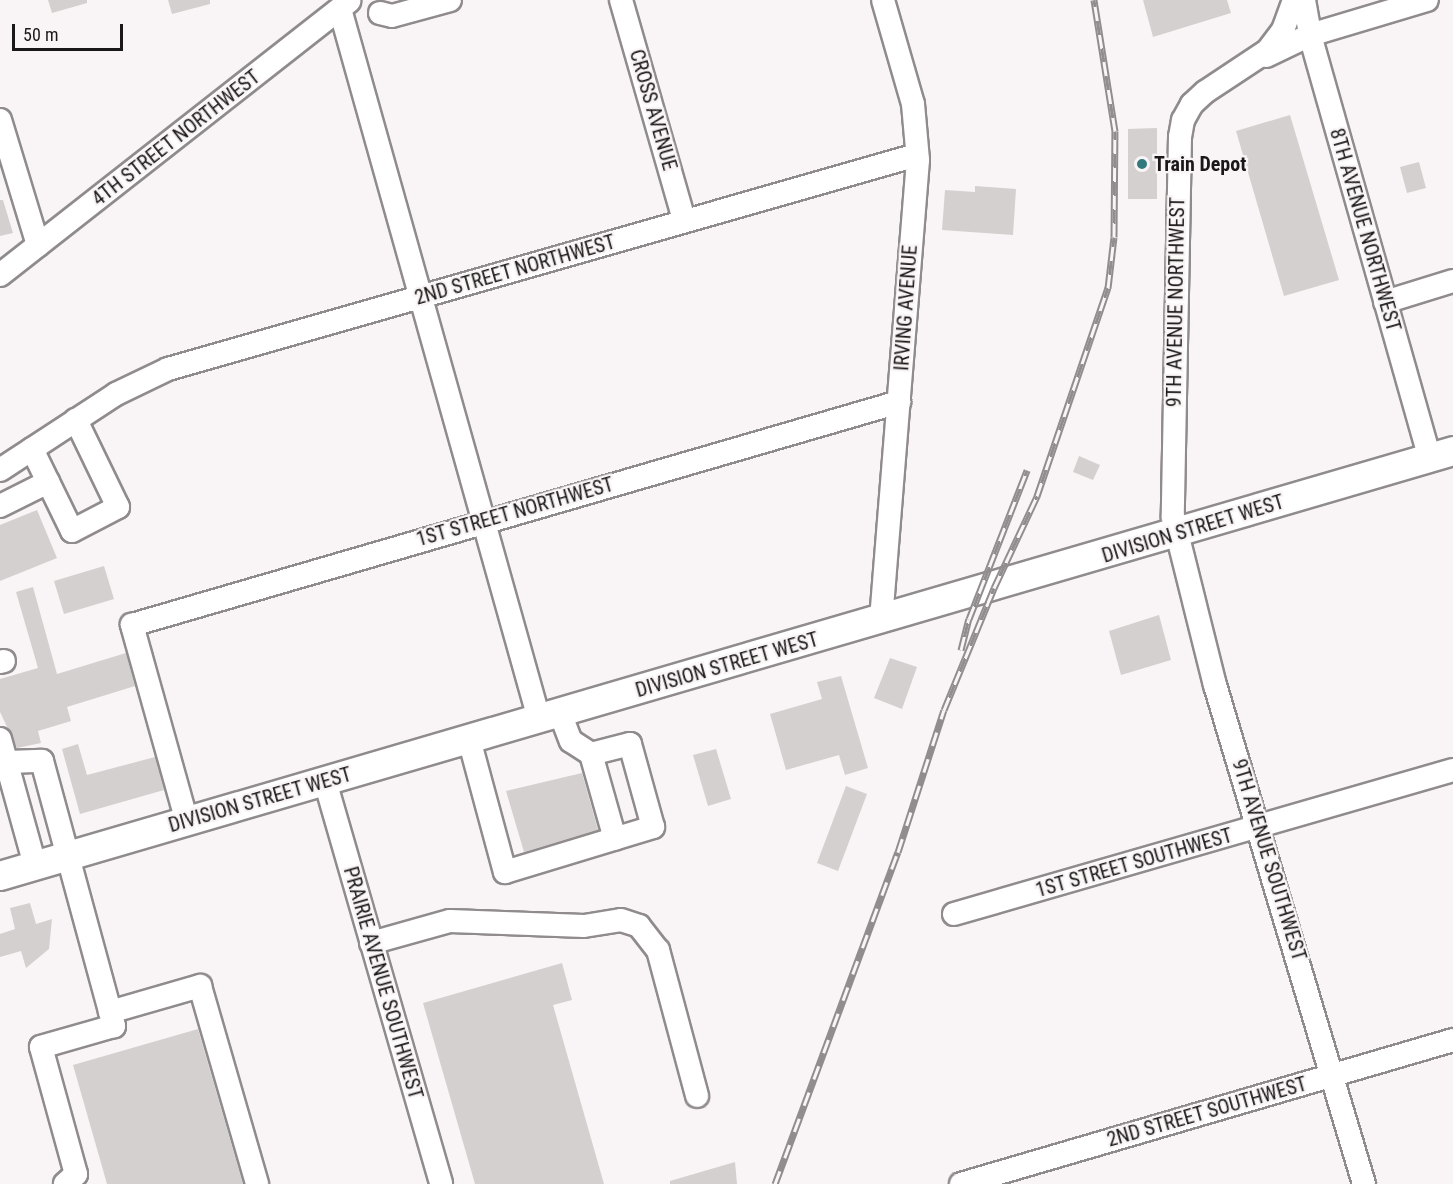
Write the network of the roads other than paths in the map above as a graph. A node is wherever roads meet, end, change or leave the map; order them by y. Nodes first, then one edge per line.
1 (450, 0) edge
2 (621, 0) edge
3 (883, 0) edge
4 (1294, 0) edge
5 (1304, 0) edge
6 (1427, 0) edge
7 (347, 3) edge
8 (380, 13) dead end
9 (1310, 35) junction
10 (1248, 64) junction
11 (0, 120) edge
12 (917, 155) junction
13 (684, 220) junction
14 (38, 245) junction
15 (0, 275) edge
16 (1453, 281) edge
17 (418, 298) junction
18 (1385, 302) junction
19 (899, 402) junction
20 (76, 420) junction
21 (32, 449) junction
22 (1441, 455) edge
23 (0, 470) edge
24 (48, 482) junction
25 (0, 506) edge
26 (482, 521) junction
27 (1174, 535) junction
28 (881, 620) junction
29 (550, 716) junction
30 (0, 739) edge
31 (469, 739) junction
32 (591, 754) junction
33 (8, 762) junction
34 (1453, 770) edge
35 (325, 781) junction
36 (187, 822) junction
37 (1260, 827) junction
38 (615, 839) junction
39 (66, 856) junction
40 (35, 865) junction
41 (0, 876) edge
42 (954, 914) dead end
43 (372, 943) junction
44 (110, 1012) junction
45 (1453, 1040) edge
46 (1334, 1075) junction
47 (697, 1096) dead end
48 (65, 1184) edge
49 (257, 1184) edge
50 (441, 1184) edge
51 (961, 1184) edge
52 (1364, 1184) edge

1 - 8 street
2 - 13 street, CROSS AVENUE
3 - 12 street, IRVING AVENUE
4 - 10 street
5 - 9 street, 8TH AVENUE NORTHWEST
6 - 9 street
7 - 14 street, 4TH STREET NORTHWEST
7 - 17 street
9 - 10 street
9 - 18 street, 8TH AVENUE NORTHWEST
10 - 27 street, 9TH AVENUE NORTHWEST
11 - 14 street
12 - 13 street, 2ND STREET NORTHWEST
12 - 19 street, IRVING AVENUE
13 - 17 street, 2ND STREET NORTHWEST
14 - 15 street, 4TH STREET NORTHWEST
16 - 18 street
17 - 20 street, 2ND STREET NORTHWEST
17 - 26 street
18 - 22 street, 8TH AVENUE NORTHWEST
19 - 26 street, 1ST STREET NORTHWEST
19 - 28 street, IRVING AVENUE
20 - 21 street, 2ND STREET NORTHWEST
20 - 24 street
21 - 23 street, 2ND STREET NORTHWEST
21 - 24 street
22 - 27 main road, DIVISION STREET WEST
24 - 25 street
26 - 29 street
26 - 36 street, 1ST STREET NORTHWEST
27 - 28 main road, DIVISION STREET WEST
27 - 37 street, 9TH AVENUE SOUTHWEST
28 - 29 main road, DIVISION STREET WEST
29 - 31 main road, DIVISION STREET WEST
29 - 32 street
30 - 33 street
31 - 35 main road, DIVISION STREET WEST
31 - 38 street
32 - 38 street
32 - 38 street
33 - 39 street
33 - 40 street
34 - 37 street, 1ST STREET SOUTHWEST
35 - 36 main road, DIVISION STREET WEST
35 - 43 street, PRAIRIE AVENUE SOUTHWEST
36 - 39 main road, DIVISION STREET WEST
37 - 42 street, 1ST STREET SOUTHWEST
37 - 46 street, 9TH AVENUE SOUTHWEST
39 - 40 main road, DIVISION STREET WEST
39 - 44 street
40 - 41 main road, DIVISION STREET WEST
43 - 47 street
43 - 50 street, PRAIRIE AVENUE SOUTHWEST
44 - 48 street
44 - 49 street
45 - 46 street, 2ND STREET SOUTHWEST
46 - 51 street, 2ND STREET SOUTHWEST
46 - 52 street, 9TH AVENUE SOUTHWEST

